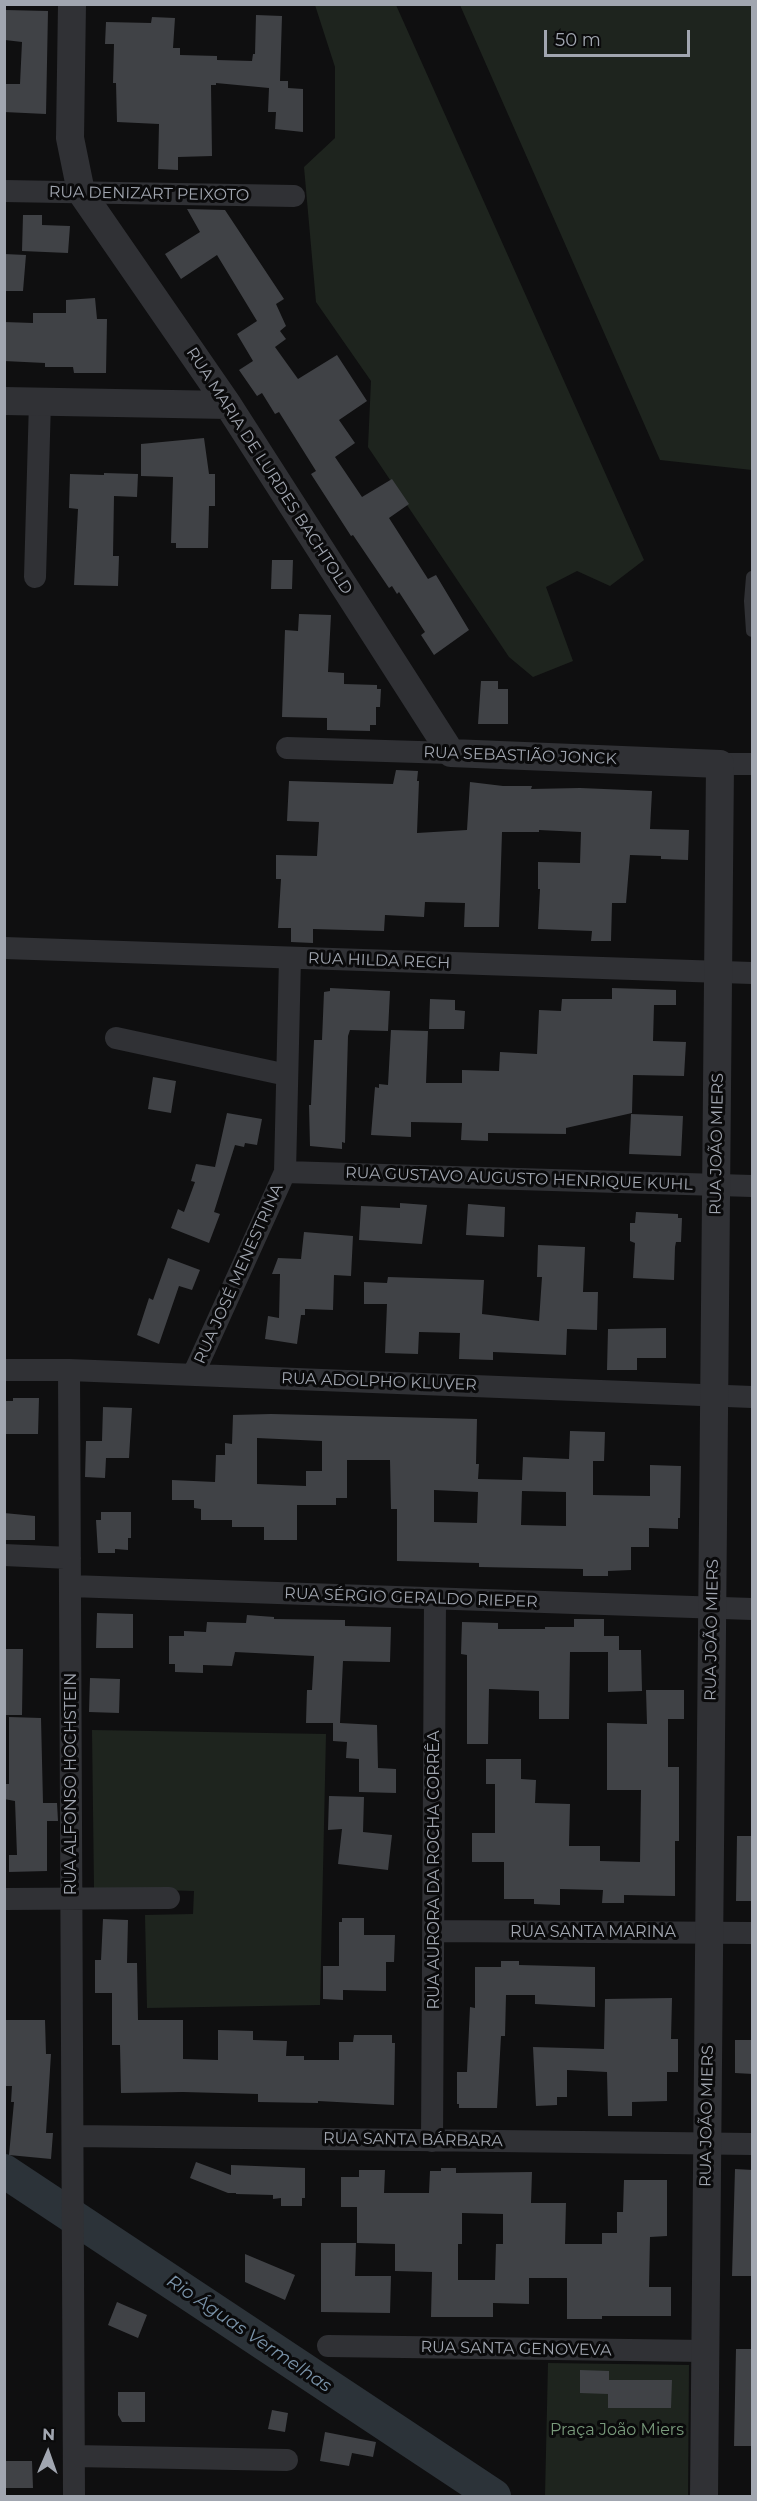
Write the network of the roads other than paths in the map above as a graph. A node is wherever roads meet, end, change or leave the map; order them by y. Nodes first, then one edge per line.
1 (72, 4) edge
2 (4, 191) edge
3 (81, 192) junction
4 (294, 196) dead end
5 (4, 401) edge
6 (40, 401) junction
7 (228, 405) junction
8 (35, 577) dead end
9 (753, 577) edge
10 (753, 631) edge
11 (287, 748) dead end
12 (451, 753) junction
13 (720, 764) junction
14 (753, 764) edge
15 (4, 948) edge
16 (290, 958) junction
17 (718, 972) junction
18 (753, 973) edge
19 (116, 1038) dead end
20 (287, 1075) junction
21 (285, 1172) junction
22 (716, 1185) junction
23 (753, 1186) edge
24 (4, 1370) edge
25 (69, 1370) junction
26 (193, 1375) junction
27 (714, 1396) junction
28 (753, 1397) edge
29 (4, 1555) edge
30 (70, 1558) junction
31 (70, 1586) junction
32 (435, 1599) junction
33 (712, 1608) junction
34 (753, 1609) edge
35 (169, 1898) dead end
36 (4, 1899) edge
37 (72, 1899) junction
38 (434, 1931) junction
39 (709, 1933) junction
40 (753, 1933) edge
41 (73, 2136) junction
42 (432, 2141) junction
43 (707, 2144) junction
44 (753, 2144) edge
45 (328, 2346) dead end
46 (705, 2352) junction
47 (74, 2456) junction
48 (286, 2460) dead end
49 (74, 2496) edge
50 (704, 2496) edge

1 - 3 street
2 - 3 street, RUA DENIZART PEIXOTO
3 - 4 street, RUA DENIZART PEIXOTO
3 - 7 street, RUA MARIA DE LURDES BACHTOLD
5 - 6 street
6 - 7 street
6 - 8 street
7 - 12 street, RUA MARIA DE LURDES BACHTOLD
9 - 10 lane
11 - 12 street, RUA SEBASTIÃO JONCK
12 - 13 street, RUA SEBASTIÃO JONCK
13 - 14 street, RUA SEBASTIÃO JONCK
13 - 17 street, RUA JOÃO MIERS
15 - 16 street, RUA HILDA RECH
16 - 17 street, RUA HILDA RECH
16 - 20 street, RUA JOSÉ MENESTRINA
17 - 18 street, RUA HILDA RECH
17 - 22 street, RUA JOÃO MIERS
19 - 20 street
20 - 21 street, RUA JOSÉ MENESTRINA
21 - 22 street, RUA GUSTAVO AUGUSTO HENRIQUE KUHL
21 - 26 street, RUA JOSÉ MENESTRINA
22 - 23 street, RUA GUSTAVO AUGUSTO HENRIQUE KUHL
22 - 27 street, RUA JOÃO MIERS
24 - 25 street, RUA ADOLPHO KLUVER
25 - 26 street, RUA ADOLPHO KLUVER
25 - 30 street, RUA ALFONSO HOCHSTEIN
26 - 27 street, RUA ADOLPHO KLUVER
27 - 28 street, RUA ADOLPHO KLUVER
27 - 33 street, RUA JOÃO MIERS
29 - 30 street
30 - 31 street, RUA ALFONSO HOCHSTEIN
31 - 32 street, RUA SÉRGIO GERALDO RIEPER
31 - 37 street, RUA ALFONSO HOCHSTEIN
32 - 33 street, RUA SÉRGIO GERALDO RIEPER
32 - 38 street, RUA AURORA DA ROCHA CORRÊA
33 - 34 street, RUA SÉRGIO GERALDO RIEPER
33 - 39 street, RUA JOÃO MIERS
35 - 37 street
36 - 37 street
37 - 41 street, RUA ALFONSO HOCHSTEIN
38 - 39 street, RUA SANTA MARINA
38 - 42 street, RUA AURORA DA ROCHA CORRÊA
39 - 40 street, RUA SANTA MARINA
39 - 43 street, RUA JOÃO MIERS
41 - 42 street, RUA SANTA BÁRBARA
41 - 47 street, RUA ALFONSO HOCHSTEIN
42 - 43 street, RUA SANTA BÁRBARA
43 - 44 street, RUA SANTA BÁRBARA
43 - 46 street, RUA JOÃO MIERS
45 - 46 street, RUA SANTA GENOVEVA
46 - 50 street, RUA JOÃO MIERS
47 - 48 street
47 - 49 street, RUA ALFONSO HOCHSTEIN

